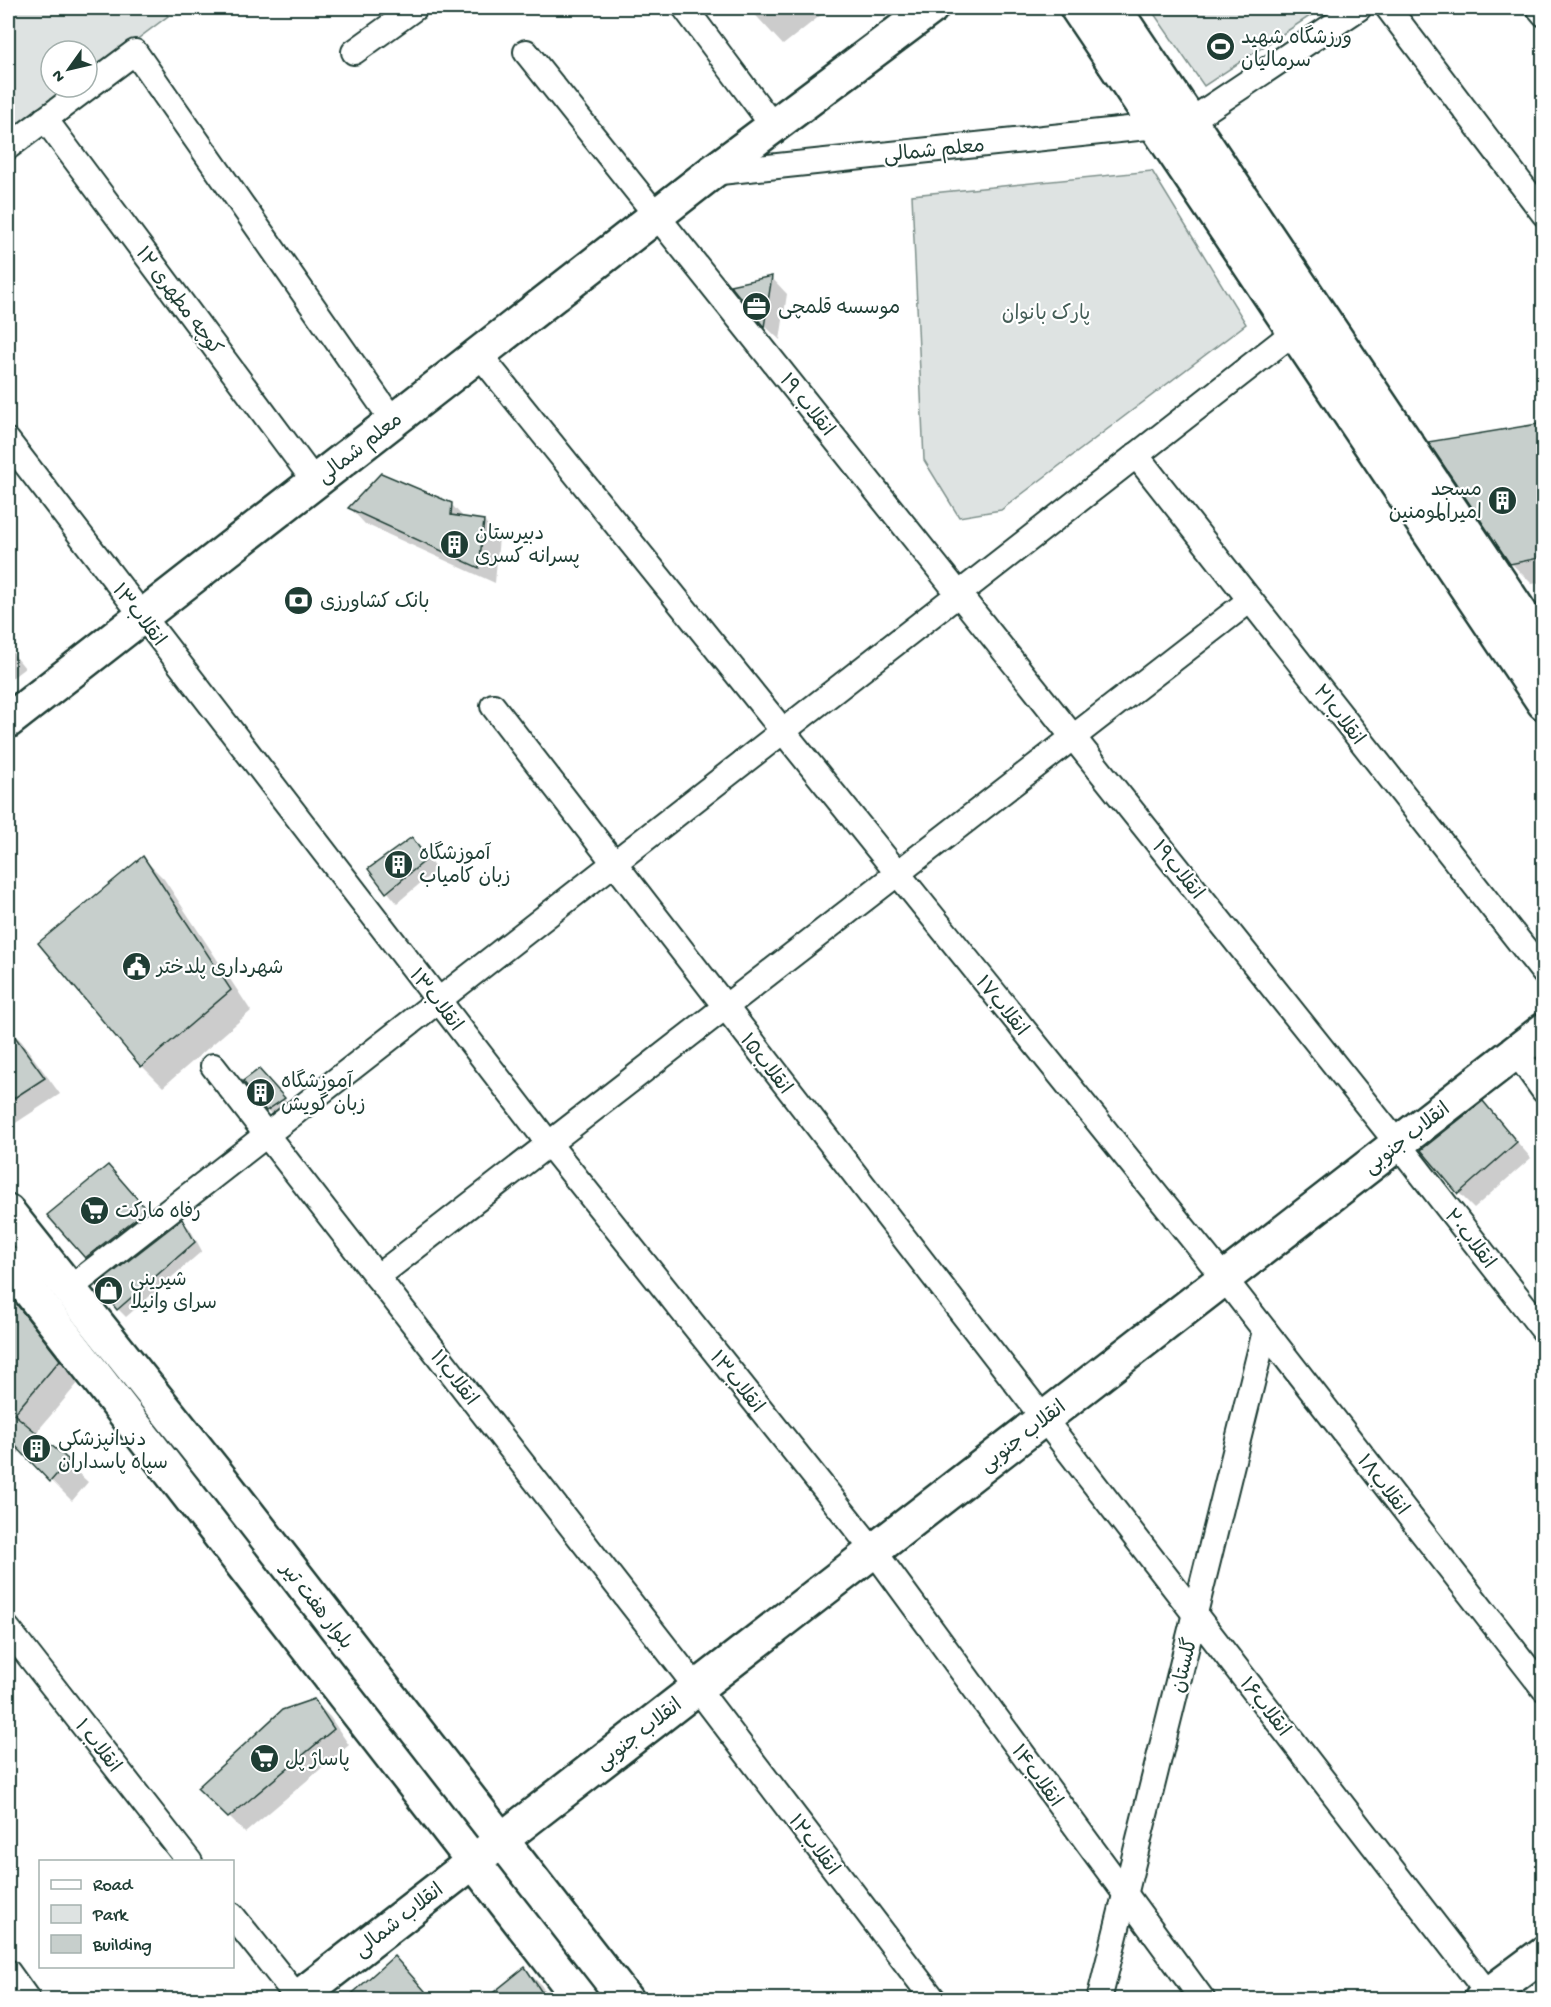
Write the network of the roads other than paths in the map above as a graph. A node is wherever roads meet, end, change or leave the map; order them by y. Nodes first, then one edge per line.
1 (415, 8) edge
2 (685, 8) edge
3 (931, 8) edge
4 (1077, 8) edge
5 (1114, 8) edge
6 (1359, 8) edge
7 (1388, 8) edge
8 (1539, 8) edge
9 (1544, 14) edge
10 (354, 52) dead end
11 (526, 52) dead end
12 (45, 119) junction
13 (1190, 121) junction
14 (773, 126) junction
15 (1157, 126) junction
16 (8, 147) edge
17 (711, 173) junction
18 (1544, 214) edge
19 (657, 215) junction
20 (1294, 332) junction
21 (479, 354) junction
22 (393, 421) junction
23 (8, 441) edge
24 (1136, 455) junction
25 (315, 482) junction
26 (959, 594) junction
27 (1250, 600) junction
28 (142, 616) junction
29 (1544, 648) edge
30 (1544, 703) edge
31 (493, 706) dead end
32 (8, 721) edge
33 (783, 731) junction
34 (1074, 737) junction
35 (613, 864) junction
36 (897, 873) junction
37 (1544, 973) edge
38 (438, 1000) junction
39 (724, 1008) junction
40 (1544, 1030) edge
41 (1516, 1052) junction
42 (213, 1066) dead end
43 (1544, 1090) edge
44 (267, 1134) junction
45 (549, 1144) junction
46 (1398, 1144) junction
47 (8, 1212) edge
48 (8, 1263) edge
49 (377, 1277) junction
50 (1224, 1278) junction
51 (69, 1289) junction
52 (1265, 1331) junction
53 (1544, 1332) edge
54 (1043, 1419) junction
55 (874, 1551) junction
56 (1195, 1615) junction
57 (8, 1629) edge
58 (697, 1688) junction
59 (1544, 1689) edge
60 (501, 1839) junction
61 (188, 1860) edge
62 (473, 1861) junction
63 (1126, 1894) junction
64 (234, 1918) edge
65 (1544, 1953) edge
66 (8, 1972) edge
67 (1488, 1998) edge
68 (296, 1999) edge
69 (28, 2000) edge
70 (581, 2000) edge
71 (626, 2000) edge
72 (934, 2000) edge
73 (1099, 2000) edge
74 (1203, 2000) edge

1 - 10 street
2 - 14 street
3 - 14 main road, معلم شمالی
4 - 15 main road
5 - 13 main road
6 - 13 street
7 - 18 street
8 - 9 street
11 - 19 street, انقلاب ۱۹
12 - 16 street
12 - 22 street
12 - 25 street, کوچه مطهری ۱۲
13 - 29 main road
14 - 17 main road, معلم شمالی
15 - 17 street, معلم شمالی
15 - 20 main road
17 - 19 main road, معلم شمالی
19 - 21 main road, معلم شمالی
19 - 26 street, انقلاب ۱۹
20 - 24 street
20 - 30 main road
21 - 22 main road, معلم شمالی
21 - 33 street, انقلاب۱۷
22 - 25 main road, معلم شمالی
23 - 28 street, انقلاب۱۳
24 - 26 street
24 - 27 street, انقلاب۲۱
25 - 28 main road, معلم شمالی
26 - 33 street
26 - 34 street, انقلاب۱۹
27 - 34 street
27 - 37 street, انقلاب۲۱
28 - 32 main road, معلم شمالی
28 - 38 street, انقلاب۱۳
31 - 35 street, انقلاب۱۵
33 - 35 street
33 - 36 street, انقلاب۱۷
34 - 36 street
34 - 46 street, انقلاب۱۹
35 - 38 street
35 - 39 street, انقلاب۱۵
36 - 39 street
36 - 50 street, انقلاب۱۷
38 - 44 street
38 - 45 street, انقلاب۱۳
39 - 45 street
39 - 54 street, انقلاب۱۵
40 - 41 main road, انقلاب جنوبی
41 - 43 street
41 - 46 main road, انقلاب جنوبی
42 - 44 street, انقلاب۱۱
44 - 49 street, انقلاب۱۱
44 - 51 street
45 - 49 street
45 - 55 street, انقلاب۱۳
46 - 50 main road, انقلاب جنوبی
46 - 53 street, انقلاب۲۰
47 - 51 main road, بلوار هفت تیر
48 - 62 main road, بلوار هفت تیر
49 - 58 street, انقلاب۱۱
50 - 52 street, انقلاب۱۸
50 - 54 main road, انقلاب جنوبی
51 - 60 main road, بلوار هفت تیر
52 - 56 street, گلستان
52 - 59 street, انقلاب۱۸
54 - 55 main road, انقلاب جنوبی
54 - 56 street, انقلاب۱۶
55 - 58 main road, انقلاب جنوبی
55 - 63 street, انقلاب۱۴
56 - 63 street, گلستان
56 - 67 street, انقلاب۱۶
57 - 61 street, انقلاب ۱
58 - 60 main road, انقلاب جنوبی
58 - 72 street, انقلاب۱۲
60 - 62 main road, انقلاب شمالی
60 - 71 main road, بلوار هفت تیر
62 - 68 main road, انقلاب شمالی
62 - 70 main road, بلوار هفت تیر
63 - 73 street, گلستان
63 - 74 street, انقلاب۱۴
64 - 68 street
65 - 67 main road
66 - 69 street

